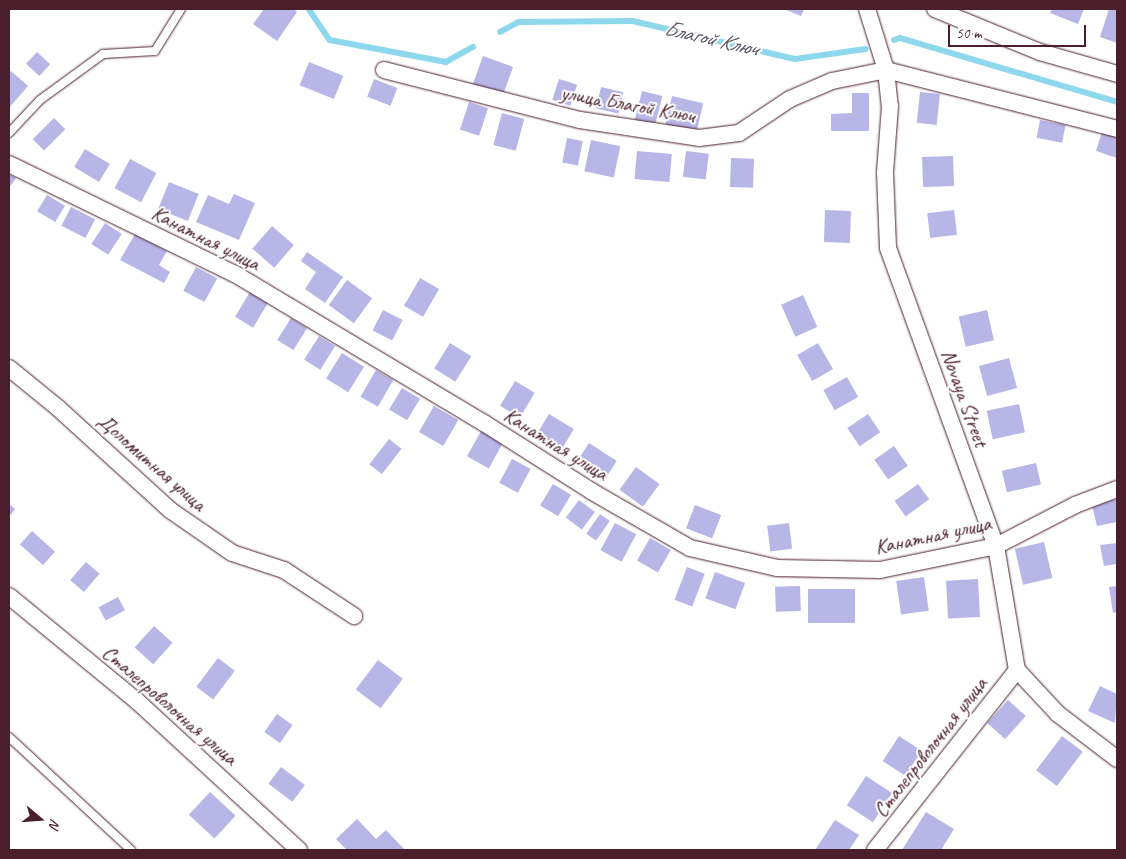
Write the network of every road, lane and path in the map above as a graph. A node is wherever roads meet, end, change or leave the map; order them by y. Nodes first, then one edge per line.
1 (181, 9) edge
2 (867, 9) edge
3 (935, 9) edge
4 (384, 70) dead end
5 (886, 70) junction
6 (1117, 74) edge
7 (1117, 129) edge
8 (9, 133) edge
9 (9, 164) edge
10 (9, 368) edge
11 (1117, 489) edge
12 (996, 546) junction
13 (9, 596) edge
14 (354, 616) dead end
15 (1017, 670) junction
16 (9, 737) edge
17 (1117, 760) edge
18 (131, 850) edge
19 (299, 850) edge
20 (875, 850) edge

1 - 8 lane
2 - 5 street, Novaya Street
3 - 6 street
4 - 5 street, улица Благой Ключ
5 - 7 street, улица Благой Ключ
5 - 12 street, Novaya Street
9 - 12 street, Канатная улица
10 - 14 street, Доломитная улица
11 - 12 street, Канатная улица
12 - 15 street, Novaya Street
13 - 19 street, Сталепроволочная улица
15 - 17 street
15 - 20 street, Сталепроволочная улица
16 - 18 lane

